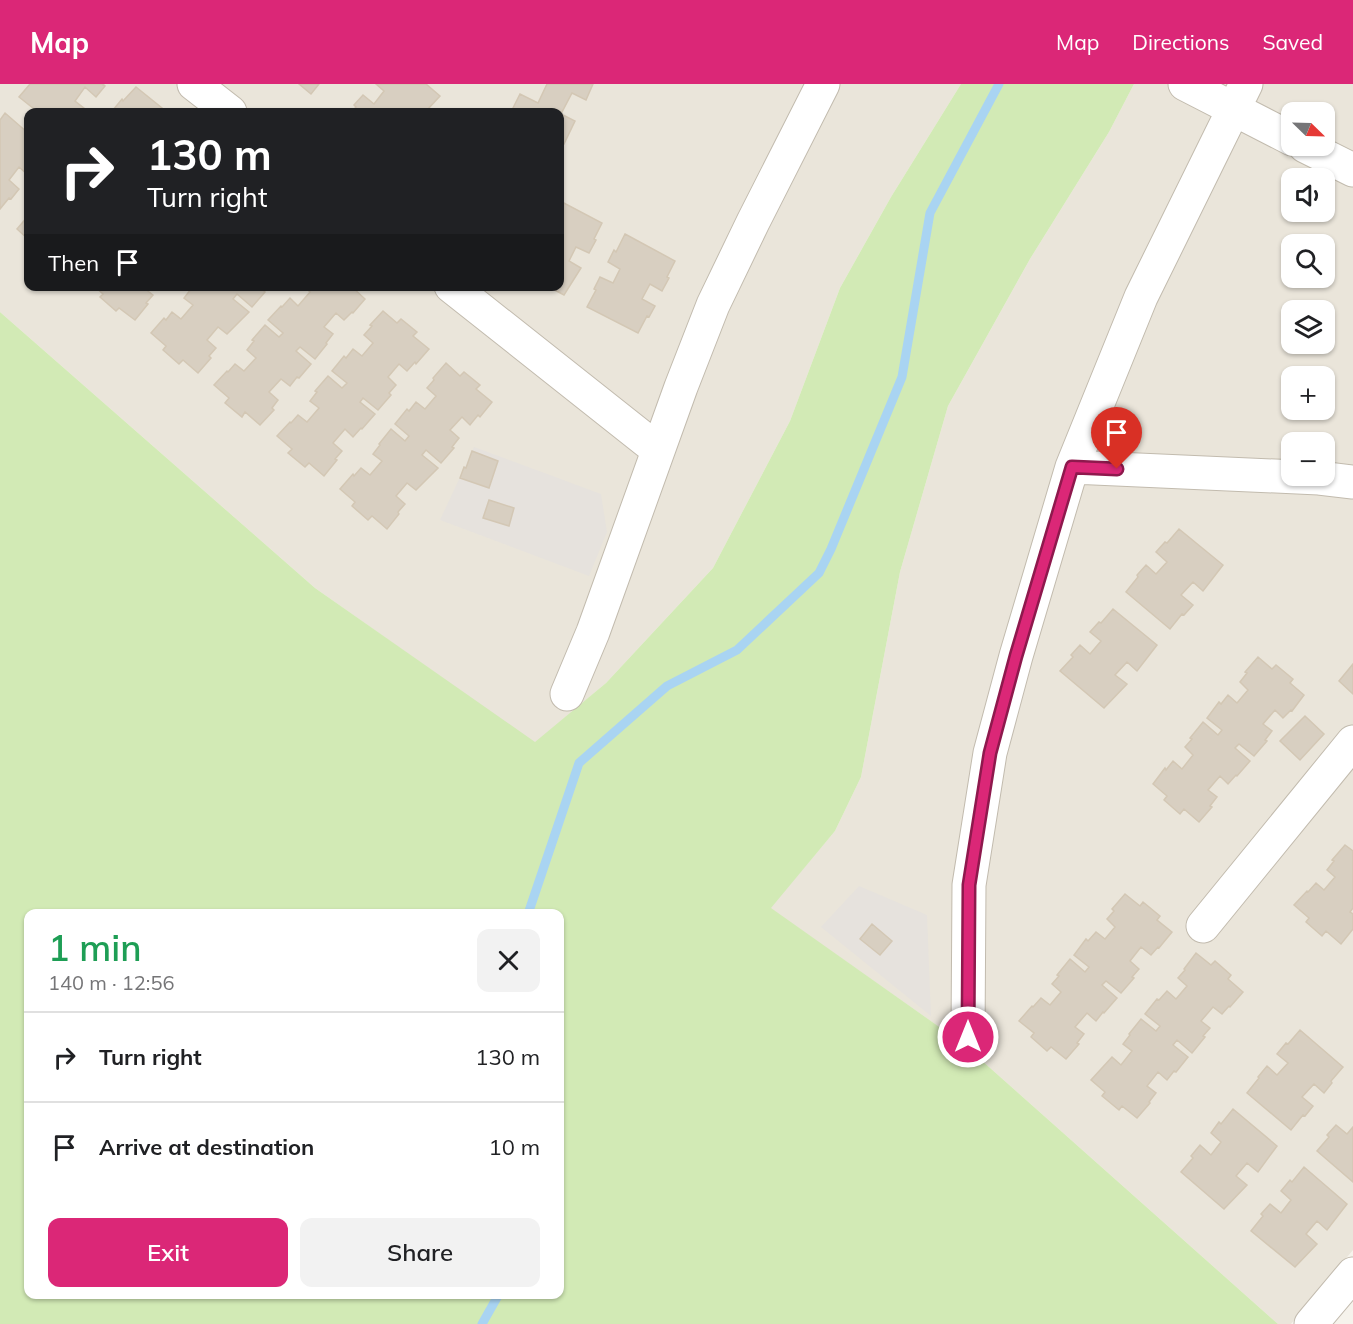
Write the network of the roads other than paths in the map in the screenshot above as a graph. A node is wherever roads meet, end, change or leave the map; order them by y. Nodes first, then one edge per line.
1 (194, 84) edge
2 (823, 84) edge
3 (1187, 85) edge
4 (1239, 97) edge
5 (225, 108) edge
6 (1281, 130) edge
7 (1325, 156) edge
8 (1353, 170) edge
9 (457, 291) edge
10 (658, 450) junction
11 (1072, 467) junction
12 (1353, 482) edge
13 (567, 694) dead end
14 (1353, 742) edge
15 (1203, 926) dead end
16 (968, 1037) dead end
17 (1353, 1274) edge
18 (1311, 1324) edge

1 - 5 street
2 - 10 street
3 - 4 street
4 - 6 street
4 - 11 street
7 - 8 street
9 - 10 street
10 - 13 street
11 - 12 street
11 - 16 street
14 - 15 street
17 - 18 street

